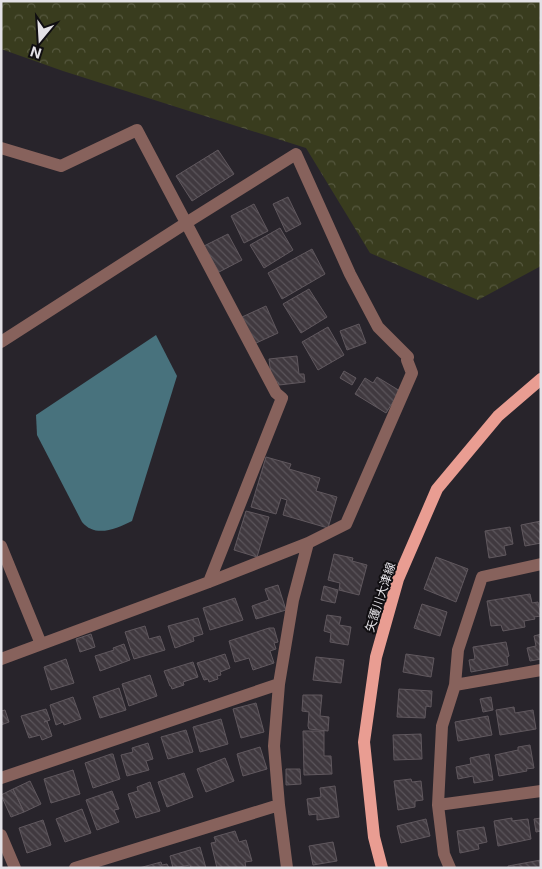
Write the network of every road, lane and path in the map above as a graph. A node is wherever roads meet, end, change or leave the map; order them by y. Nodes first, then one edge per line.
1 (1, 148) edge
2 (186, 223) junction
3 (1, 342) edge
4 (541, 379) edge
5 (308, 543) junction
6 (1, 546) edge
7 (541, 564) edge
8 (209, 582) junction
9 (42, 644) junction
10 (1, 659) edge
11 (541, 670) edge
12 (279, 684) junction
13 (455, 685) junction
14 (1, 778) edge
15 (541, 791) edge
16 (279, 805) junction
17 (438, 806) junction
18 (1, 835) edge
19 (15, 868) edge
20 (75, 868) edge
21 (287, 868) edge
22 (382, 868) edge
23 (450, 868) edge

1 - 2 street
2 - 3 street
2 - 5 street
2 - 8 street
4 - 22 main road, 矢護川大津線
5 - 8 street
5 - 12 street
6 - 9 street
7 - 13 street
8 - 9 street
9 - 10 street
11 - 13 street
12 - 14 street
12 - 16 street
13 - 17 street
15 - 17 street
16 - 20 street
16 - 21 street
17 - 23 street
18 - 19 street

